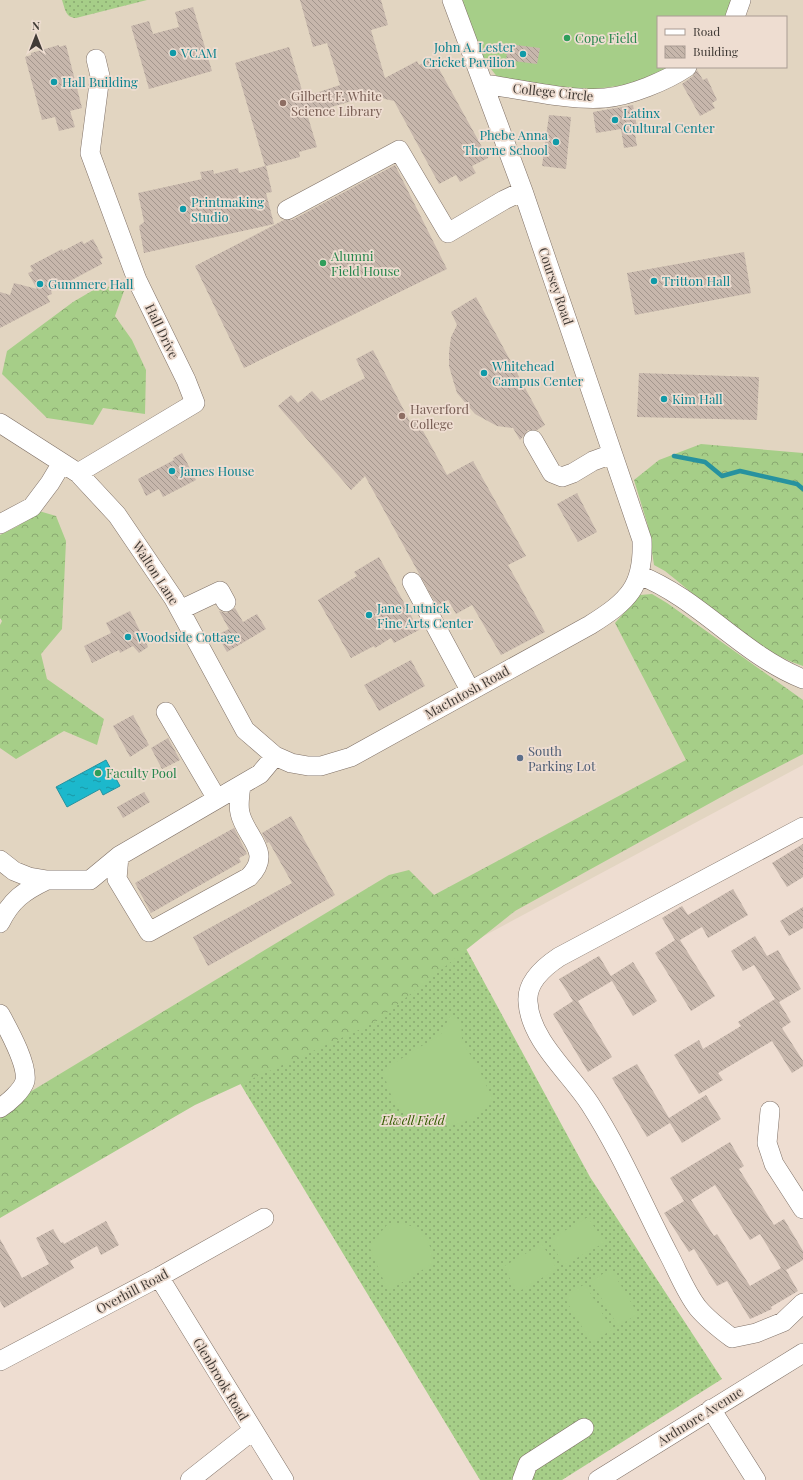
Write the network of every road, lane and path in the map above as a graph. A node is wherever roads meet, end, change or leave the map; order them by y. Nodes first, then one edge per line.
1 (452, 0) edge
2 (741, 0) edge
3 (735, 16) edge
4 (96, 59) dead end
5 (685, 68) edge
6 (484, 84) junction
7 (523, 191) junction
8 (287, 210) dead end
9 (0, 423) edge
10 (533, 440) dead end
11 (612, 454) junction
12 (62, 463) junction
13 (78, 473) junction
14 (0, 524) edge
15 (639, 575) junction
16 (412, 582) dead end
17 (226, 602) dead end
18 (180, 610) junction
19 (803, 679) edge
20 (470, 690) junction
21 (166, 712) dead end
22 (275, 756) junction
23 (241, 785) junction
24 (217, 799) junction
25 (803, 827) edge
26 (119, 856) junction
27 (0, 860) edge
28 (47, 880) junction
29 (0, 923) edge
30 (0, 1014) edge
31 (0, 1108) edge
32 (770, 1111) dead end
33 (803, 1209) edge
34 (264, 1218) dead end
35 (159, 1277) junction
36 (803, 1303) edge
37 (803, 1353) edge
38 (0, 1361) edge
39 (711, 1410) junction
40 (584, 1428) dead end
41 (252, 1431) junction
42 (190, 1480) edge
43 (284, 1480) edge
44 (522, 1480) edge
45 (598, 1480) edge
46 (756, 1480) edge

1 - 6 street, Coursey Road
2 - 3 street
4 - 13 street, Hall Drive
5 - 6 street, College Circle
6 - 7 street, Coursey Road
7 - 8 street
7 - 11 street, Coursey Road
9 - 12 street, Walton Lane
10 - 11 street
11 - 15 street, Coursey Road
12 - 13 street, Walton Lane
12 - 14 street
13 - 18 street, Walton Lane
15 - 19 street
15 - 20 street, MacIntosh Road
16 - 20 street
17 - 18 street
18 - 22 street, Walton Lane
20 - 22 street, MacIntosh Road
21 - 24 street
22 - 23 street
23 - 24 street
23 - 26 street
24 - 26 street
25 - 36 street
26 - 28 street
27 - 28 street
28 - 29 street
30 - 31 street
32 - 33 street
34 - 35 street, Overhill Road
35 - 38 street, Overhill Road
35 - 41 street, Glenbrook Road
37 - 39 street, Ardmore Avenue
39 - 45 street, Ardmore Avenue
39 - 46 street
40 - 44 street
41 - 42 street
41 - 43 street, Glenbrook Road

